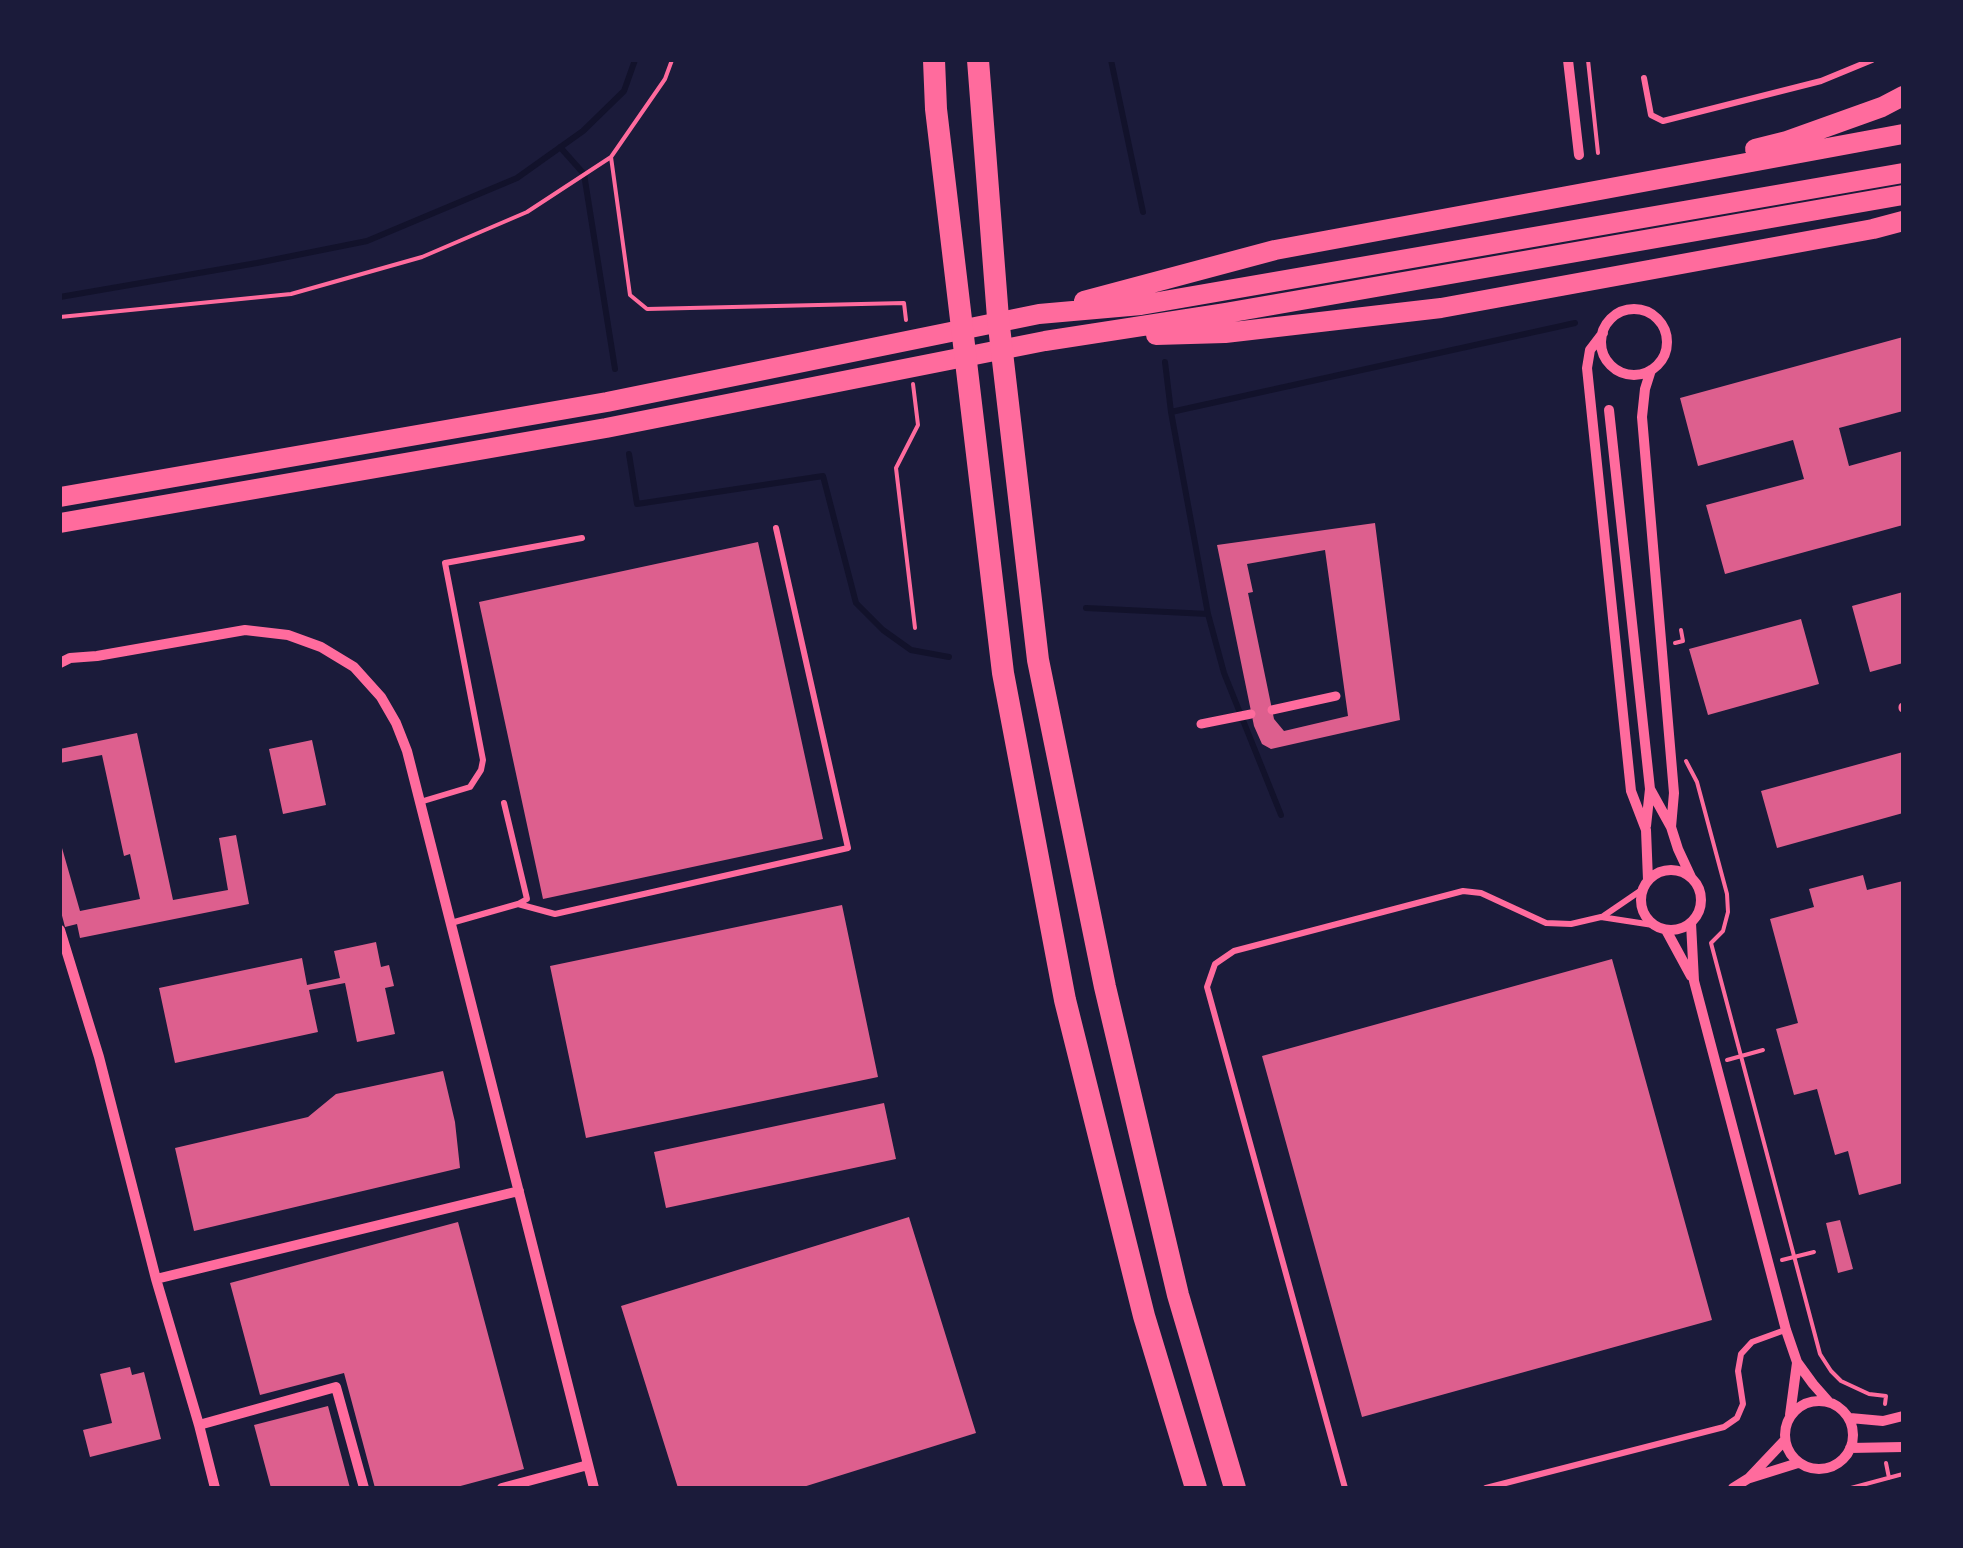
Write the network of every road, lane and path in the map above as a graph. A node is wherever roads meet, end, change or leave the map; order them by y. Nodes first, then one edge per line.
1 (672, 60) edge
2 (934, 60) edge
3 (978, 60) edge
4 (1568, 60) edge
5 (1588, 60) edge
6 (1872, 60) edge
7 (1644, 78) dead end
8 (1903, 96) edge
9 (1903, 134) edge
10 (1598, 153) dead end
11 (1579, 155) dead end
12 (1903, 172) edge
13 (1903, 194) edge
14 (1481, 213) junction
15 (1903, 221) edge
16 (1873, 229) junction
17 (1903, 229) edge
18 (1039, 314) junction
19 (60, 317) edge
20 (1603, 333) junction
21 (1069, 338) junction
22 (1651, 370) junction
23 (1609, 410) dead end
24 (60, 497) edge
25 (60, 523) edge
26 (776, 528) dead end
27 (582, 538) dead end
28 (63, 658) edge
29 (1336, 696) dead end
30 (1272, 710) dead end
31 (1251, 714) dead end
32 (1202, 724) dead end
33 (1689, 764) dead end
34 (1650, 789) junction
35 (420, 802) junction
36 (504, 803) dead end
37 (1671, 828) junction
38 (1646, 830) junction
39 (1692, 878) junction
40 (1646, 884) junction
41 (518, 904) junction
42 (1601, 918) junction
43 (451, 923) junction
44 (1691, 923) junction
45 (1654, 925) junction
46 (60, 930) edge
47 (1666, 930) junction
48 (1694, 981) junction
49 (519, 1191) junction
50 (156, 1279) junction
51 (1786, 1330) junction
52 (1797, 1362) junction
53 (1886, 1396) dead end
54 (1828, 1401) junction
55 (1790, 1415) junction
56 (1903, 1416) edge
57 (1850, 1418) junction
58 (199, 1425) junction
59 (1784, 1440) junction
60 (1903, 1447) edge
61 (1850, 1448) junction
62 (1886, 1460) dead end
63 (1798, 1462) junction
64 (588, 1465) junction
65 (1903, 1474) edge
66 (1749, 1478) junction
67 (1889, 1478) junction
68 (215, 1488) edge
69 (364, 1488) edge
70 (502, 1488) edge
71 (594, 1488) edge
72 (1196, 1488) edge
73 (1235, 1488) edge
74 (1345, 1488) edge
75 (1486, 1488) edge
76 (1733, 1488) edge
77 (1851, 1488) edge

1 - 19 path
2 - 72 highway
3 - 73 highway
4 - 11 street
5 - 10 path
6 - 7 lane
8 - 14 highway
9 - 14 highway
12 - 18 highway
13 - 21 highway
14 - 18 highway
15 - 16 highway
16 - 17 highway
16 - 21 highway
18 - 24 highway
20 - 22 street
20 - 22 street
20 - 38 street
21 - 25 highway
22 - 37 street
23 - 34 street
26 - 41 lane
27 - 35 lane
28 - 35 street
29 - 30 street
31 - 32 street
33 - 53 path
34 - 37 street
34 - 38 street
35 - 43 street
36 - 41 lane
37 - 39 street
38 - 40 street
39 - 40 street
39 - 44 street
40 - 42 lane
40 - 45 street
41 - 43 lane
42 - 45 lane
42 - 74 lane
43 - 49 street
44 - 47 street
44 - 48 street
45 - 47 street
46 - 50 street
47 - 48 street
48 - 51 street
49 - 50 street
49 - 64 street
50 - 58 street
51 - 52 street
51 - 75 lane
52 - 54 street
52 - 55 street
54 - 55 street
54 - 57 street
55 - 59 street
56 - 57 street
57 - 61 street
58 - 68 street
58 - 69 street
59 - 63 street
59 - 66 street
60 - 61 street
61 - 63 street
62 - 67 path
63 - 66 street
64 - 70 street
64 - 71 street
65 - 67 path
66 - 76 street
67 - 77 path

